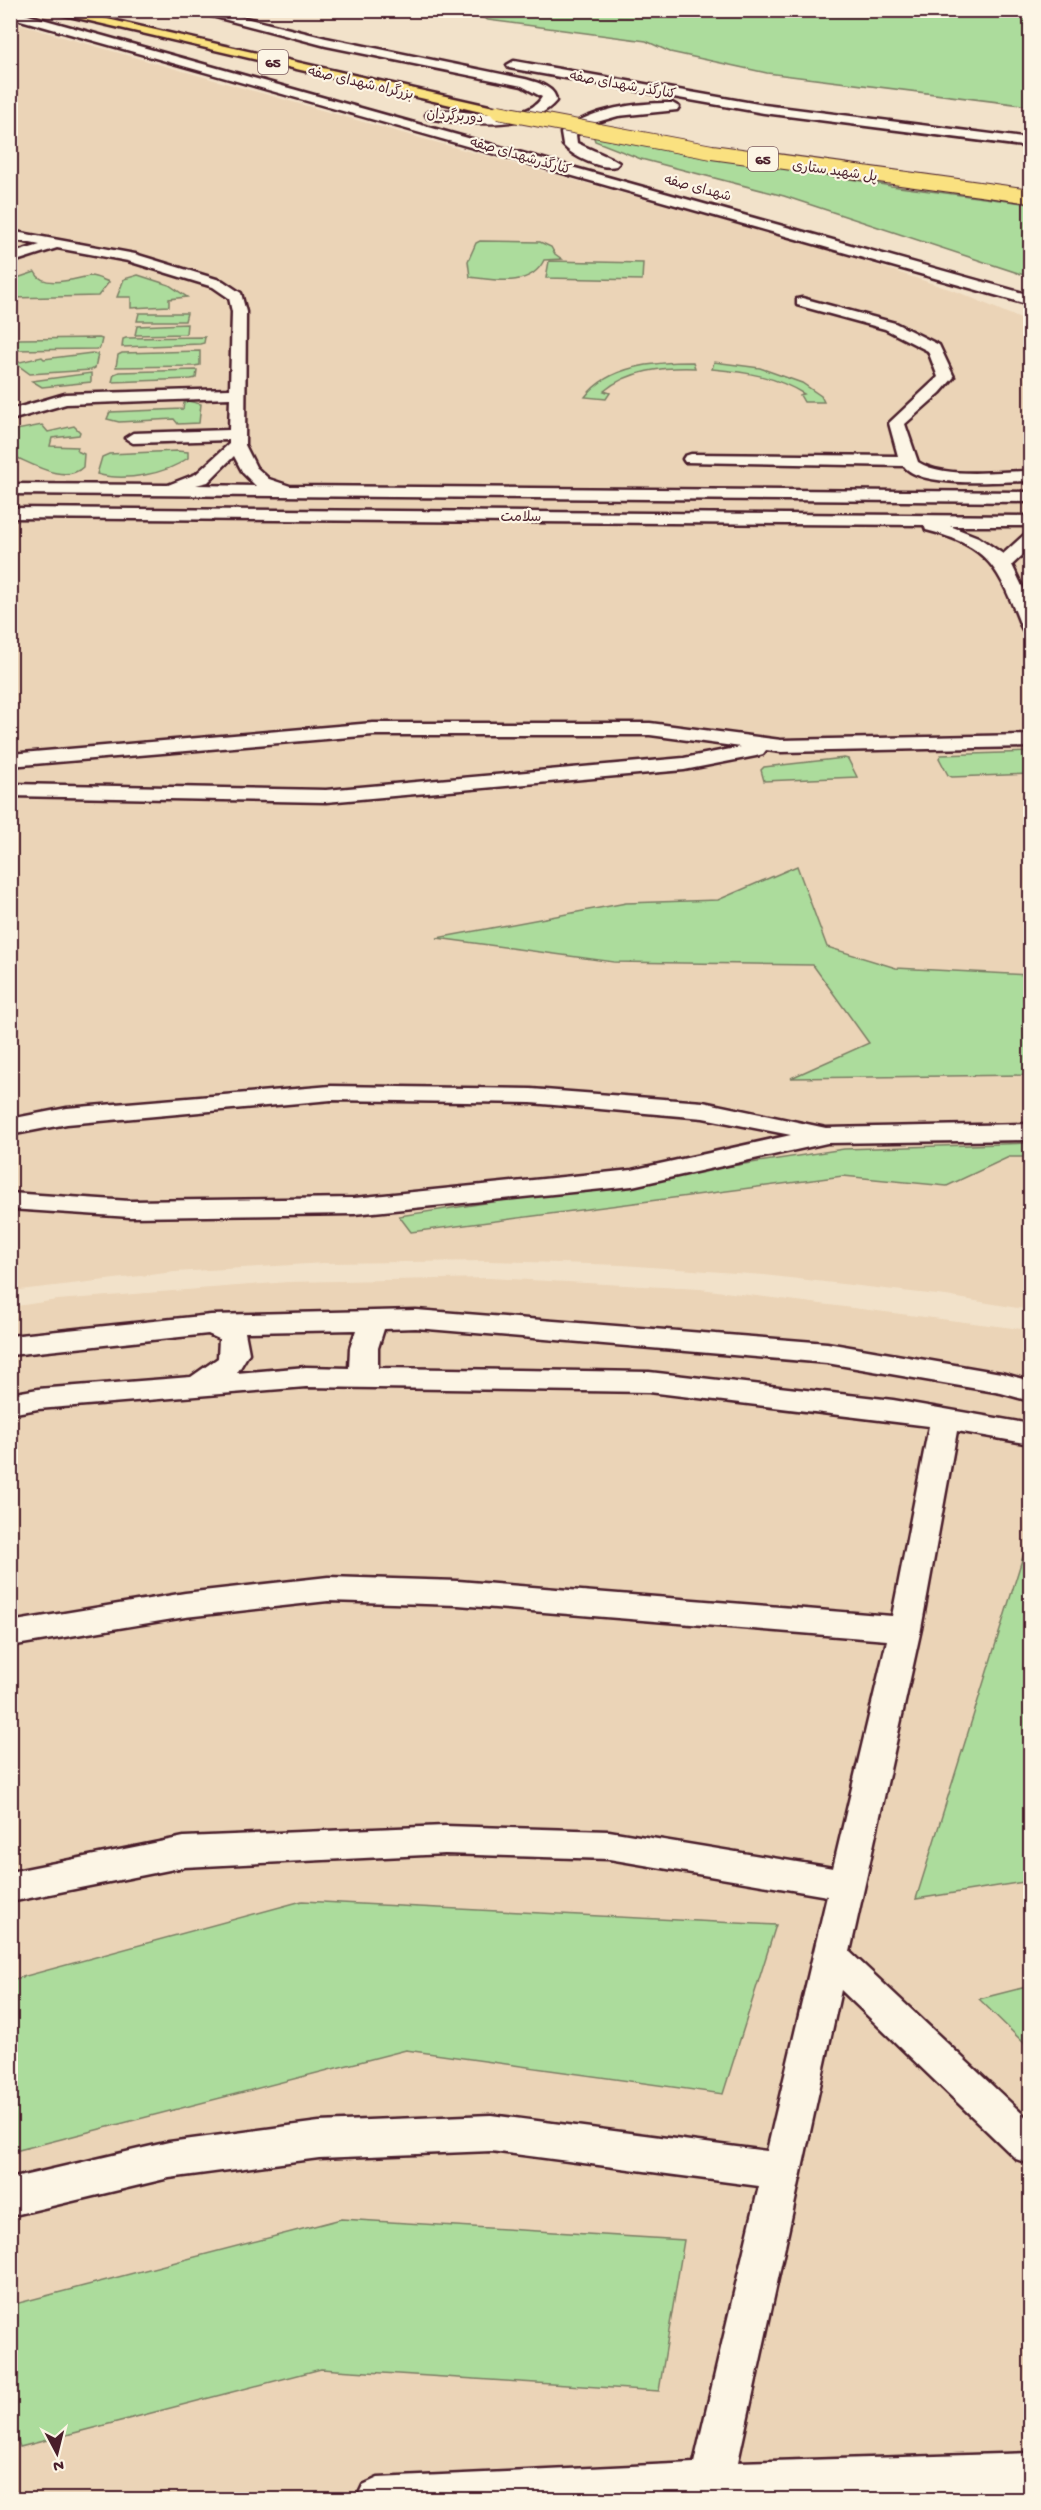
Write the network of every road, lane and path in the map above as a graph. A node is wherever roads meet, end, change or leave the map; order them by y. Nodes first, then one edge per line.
1 (49, 10) edge
2 (195, 10) edge
3 (10, 13) edge
4 (217, 16) junction
5 (156, 20) dead end
6 (73, 29) junction
7 (352, 34) junction
8 (387, 39) dead end
9 (504, 57) dead end
10 (730, 88) dead end
11 (523, 103) joint
12 (390, 105) dead end
13 (764, 109) junction
14 (498, 112) joint
15 (424, 113) dead end
16 (916, 114) dead end
17 (1030, 130) edge
18 (1030, 143) edge
19 (627, 168) dead end
20 (1030, 183) edge
21 (1030, 196) edge
22 (10, 235) edge
23 (59, 242) junction
24 (10, 259) edge
25 (955, 262) dead end
26 (1030, 293) edge
27 (1030, 300) edge
28 (802, 302) dead end
29 (239, 393) junction
30 (11, 415) edge
31 (133, 438) dead end
32 (237, 440) junction
33 (691, 459) dead end
34 (908, 461) junction
35 (1030, 476) edge
36 (10, 489) edge
37 (165, 491) junction
38 (294, 492) junction
39 (897, 496) junction
40 (1030, 497) edge
41 (10, 513) edge
42 (894, 519) junction
43 (1030, 520) edge
44 (1030, 539) edge
45 (1003, 564) junction
46 (1030, 626) edge
47 (1030, 741) edge
48 (781, 746) junction
49 (10, 760) edge
50 (10, 790) edge
51 (10, 1127) edge
52 (1030, 1132) edge
53 (827, 1135) junction
54 (10, 1201) edge
55 (375, 1319) junction
56 (211, 1324) junction
57 (10, 1346) edge
58 (365, 1378) junction
59 (198, 1385) junction
60 (1030, 1391) edge
61 (10, 1404) edge
62 (945, 1419) junction
63 (1030, 1434) edge
64 (905, 1629) junction
65 (10, 1634) edge
66 (847, 1885) junction
67 (10, 1887) edge
68 (831, 1957) junction
69 (1030, 2146) edge
70 (783, 2171) junction
71 (10, 2198) edge
72 (1030, 2475) edge
73 (711, 2484) junction
74 (378, 2499) edge

1 - 14 highway, بزرگراه شهدای صفه / 65
2 - 4 main road
3 - 6 main road, کنارگذرشهدای صفه
4 - 7 main road, کنارگذر شهدای صفه
4 - 15 main road, دوربرگردان
5 - 11 highway, بزرگراه شهدای صفه / 65
6 - 12 main road
6 - 27 main road, کنارگذرشهدای صفه
7 - 8 main road
7 - 13 main road, کنارگذر شهدای صفه
9 - 10 main road
11 - 20 highway, پل شهید ستاری / 65
13 - 18 main road, کنارگذر شهدای صفه
13 - 19 main road
14 - 21 highway, پل شهید ستاری / 65, bridge
16 - 17 main road
22 - 23 lane
23 - 24 lane
23 - 29 lane
25 - 26 main road
28 - 34 lane
29 - 30 lane
29 - 32 lane
31 - 32 lane
32 - 37 lane
32 - 38 lane
33 - 34 lane
34 - 35 lane
36 - 37 lane, سلامت
37 - 38 lane, سلامت
38 - 39 lane, سلامت
39 - 40 lane, سلامت
39 - 42 lane
41 - 42 lane, سلامت
42 - 43 lane, سلامت
42 - 45 lane
44 - 45 lane
45 - 46 lane
47 - 48 lane
48 - 49 lane
48 - 50 lane
51 - 53 lane
52 - 53 lane
53 - 54 lane
55 - 56 lane
55 - 58 lane
55 - 60 lane
56 - 57 lane
56 - 59 lane
58 - 59 lane
58 - 62 lane
59 - 61 lane
62 - 63 lane
62 - 64 lane
64 - 65 lane
64 - 66 lane
66 - 67 lane
66 - 68 lane
68 - 69 lane
68 - 70 lane
70 - 71 lane
70 - 73 lane
72 - 73 lane
73 - 74 lane

